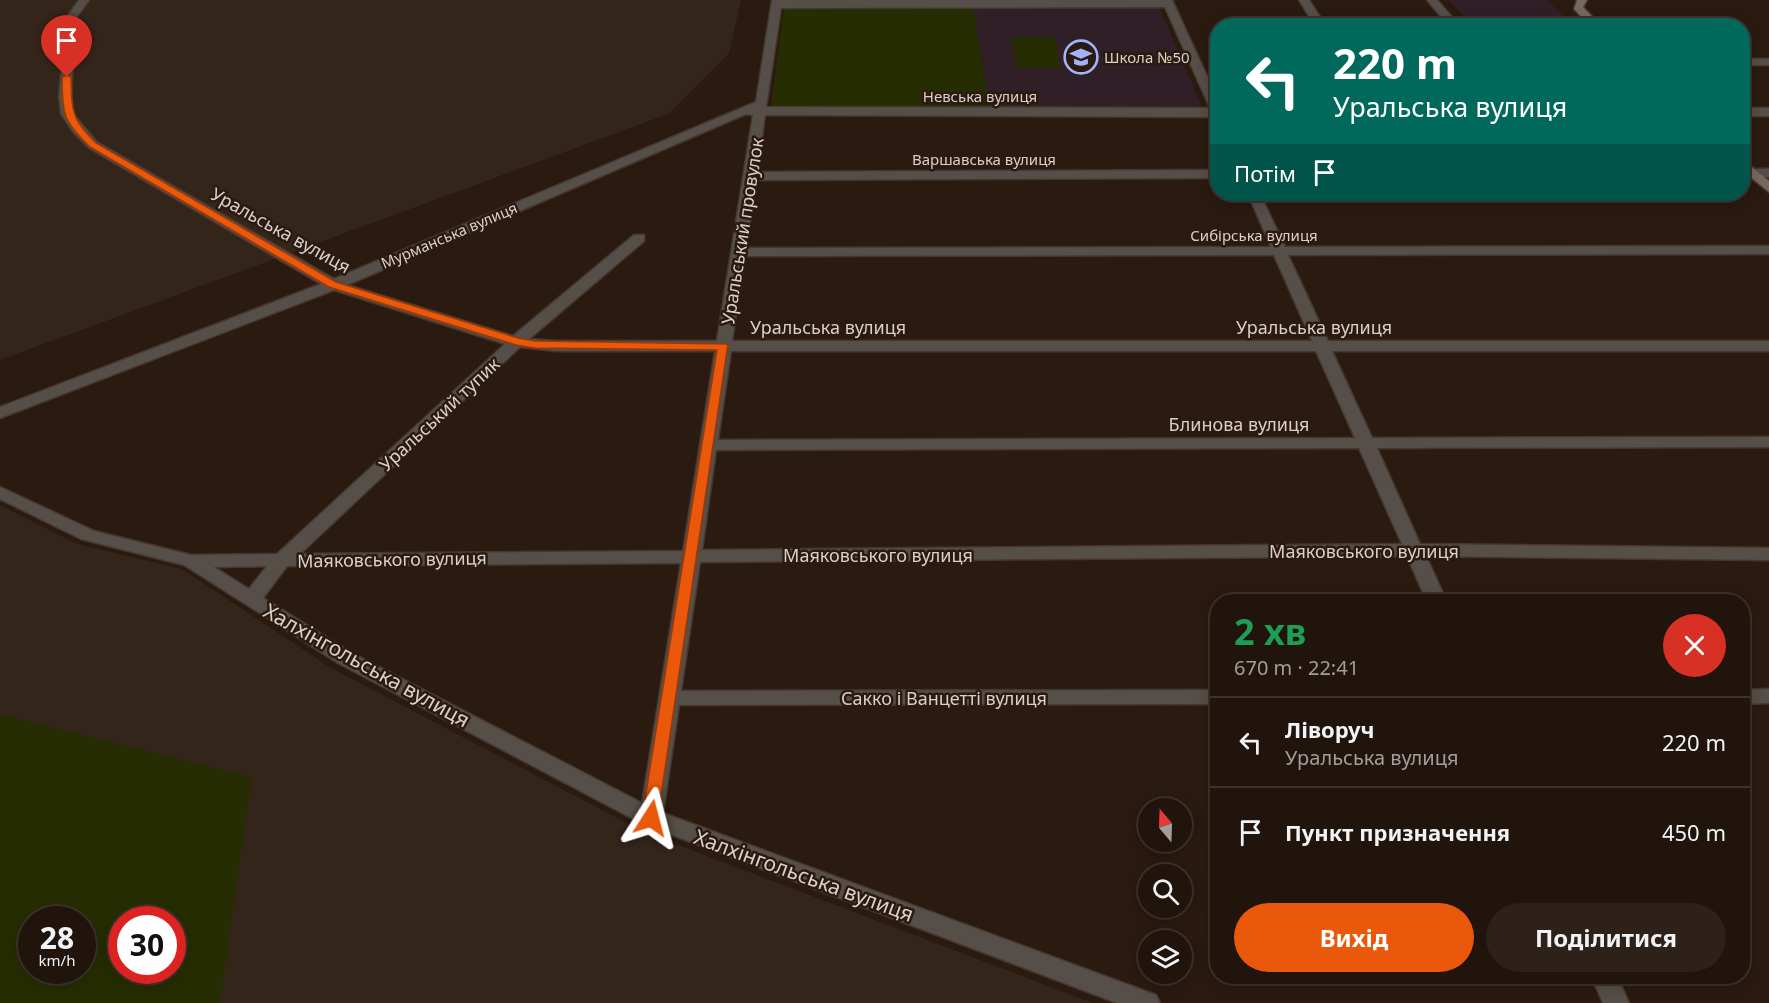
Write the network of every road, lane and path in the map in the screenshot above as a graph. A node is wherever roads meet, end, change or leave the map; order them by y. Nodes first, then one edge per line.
1 (84, 0) edge
2 (1304, 0) edge
3 (1432, 0) edge
4 (1582, 0) edge
5 (777, 2) edge
6 (906, 2) edge
7 (1036, 2) edge
8 (1168, 2) edge
9 (1316, 18) edge
10 (1448, 18) edge
11 (1588, 18) edge
12 (1750, 62) edge
13 (1769, 62) edge
14 (1210, 94) edge
15 (761, 107) junction
16 (1210, 112) edge
17 (1750, 112) edge
18 (1769, 112) edge
19 (1750, 171) edge
20 (1750, 173) edge
21 (1769, 173) edge
22 (1210, 174) edge
23 (750, 176) junction
24 (1769, 188) edge
25 (1257, 201) edge
26 (639, 238) dead end
27 (1769, 250) edge
28 (738, 252) junction
29 (1280, 252) junction
30 (333, 285) junction
31 (516, 342) junction
32 (724, 346) junction
33 (1322, 346) junction
34 (1769, 346) edge
35 (0, 413) edge
36 (1769, 442) edge
37 (1366, 444) junction
38 (708, 445) junction
39 (0, 492) edge
40 (1414, 550) junction
41 (1769, 554) edge
42 (691, 556) junction
43 (282, 560) junction
44 (191, 561) junction
45 (1433, 594) edge
46 (251, 600) junction
47 (1750, 696) edge
48 (1769, 696) edge
49 (1210, 697) edge
50 (669, 698) junction
51 (651, 818) junction
52 (1608, 984) edge
53 (1147, 1003) edge
54 (1616, 1003) edge

1 - 30 street, Уральська вулиця
2 - 9 street
3 - 10 street
4 - 11 street
5 - 6 street
5 - 15 street, Уральський провулок
6 - 7 street
7 - 8 street
8 - 14 street
12 - 13 street
15 - 16 street, Невська вулиця
15 - 23 street, Уральський провулок
15 - 30 street, Мурманська вулиця
17 - 18 street
19 - 21 street
20 - 24 street
22 - 23 street, Варшавська вулиця
23 - 28 street, Уральський провулок
25 - 29 street
26 - 31 street, Уральський тупик
27 - 29 street, Сибірська вулиця
28 - 29 street, Сибірська вулиця
28 - 32 street, Уральський провулок
29 - 33 street
30 - 31 street, Уральська вулиця
30 - 35 street, Мурманська вулиця
31 - 32 street, Уральська вулиця
31 - 43 street, Уральський тупик
32 - 33 street, Уральська вулиця
32 - 38 street, Уральський провулок
33 - 34 street, Уральська вулиця
33 - 37 street
36 - 37 street, Блинова вулиця
37 - 38 street, Блинова вулиця
37 - 40 street
38 - 42 street, Уральський провулок
39 - 44 street, Маяковського вулиця
40 - 41 street, Маяковського вулиця
40 - 42 street, Маяковського вулиця
40 - 45 street
42 - 43 street, Маяковського вулиця
42 - 50 street, Уральський провулок
43 - 44 street, Маяковського вулиця
43 - 46 street, Уральський тупик
44 - 46 street, Халхінгольська вулиця
46 - 51 street, Халхінгольська вулиця
47 - 48 street
49 - 50 street, Сакко і Ванцетті вулиця
50 - 51 street, Уральський провулок
51 - 53 street, Халхінгольська вулиця
52 - 54 street

